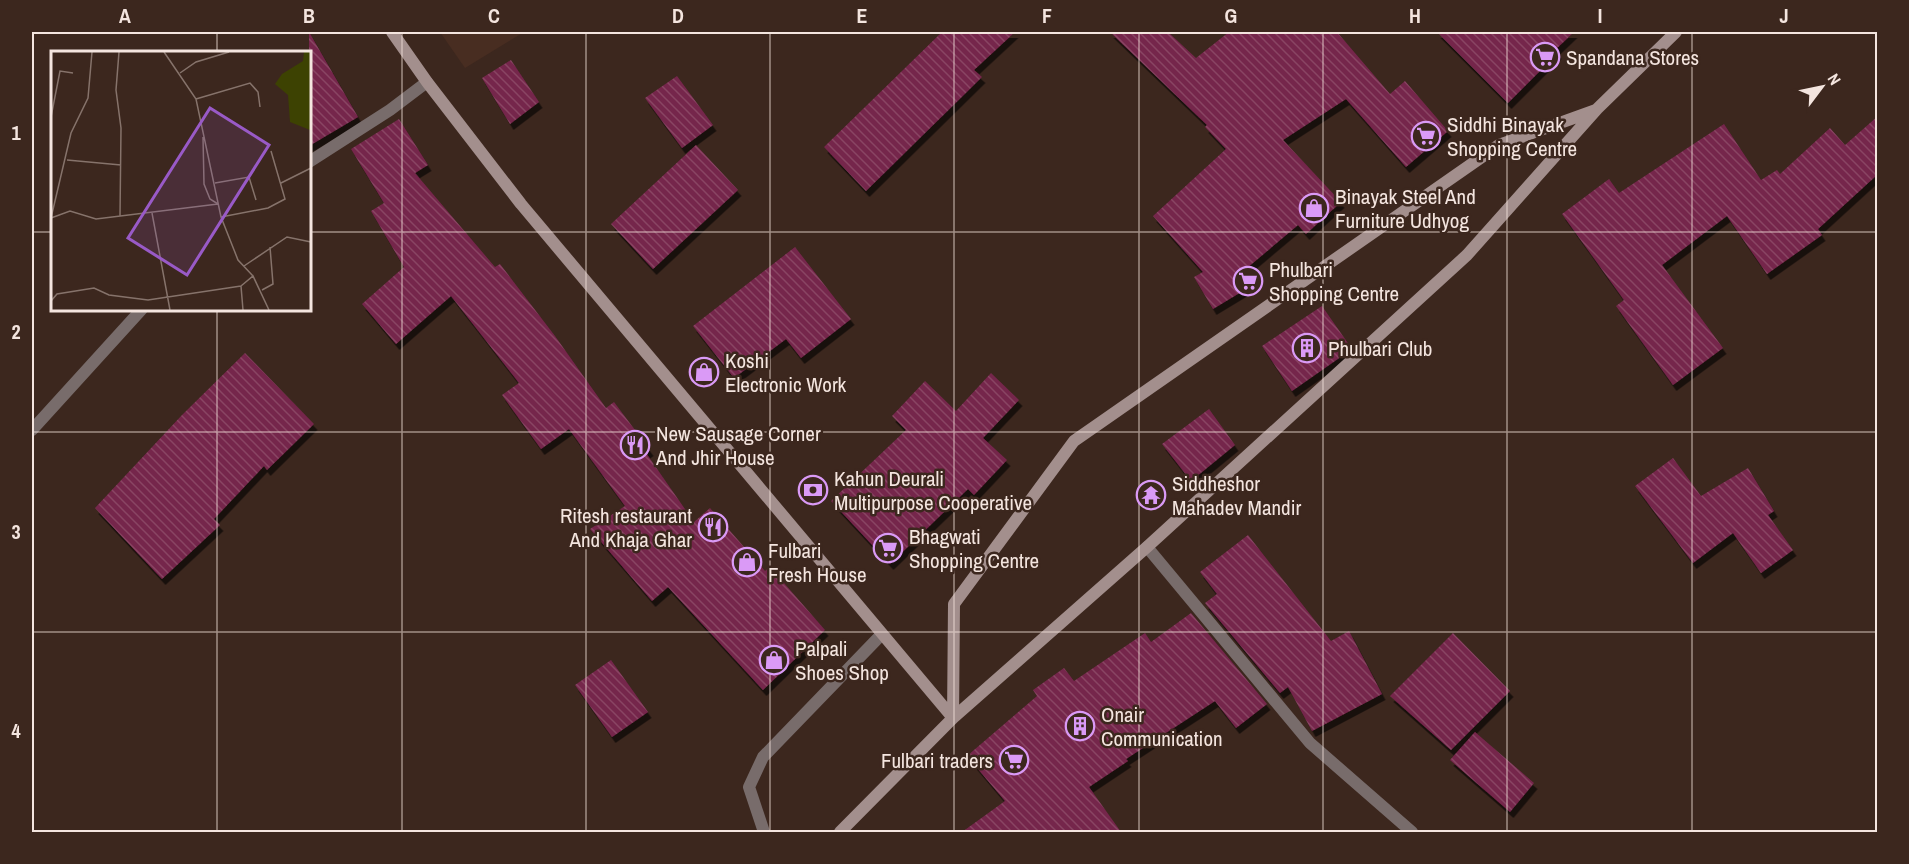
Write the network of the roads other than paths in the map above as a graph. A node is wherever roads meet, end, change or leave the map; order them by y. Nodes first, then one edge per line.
1 (392, 32) edge
2 (1676, 32) edge
3 (427, 82) junction
4 (1598, 109) junction
5 (310, 161) edge
6 (141, 310) edge
7 (32, 430) edge
8 (1147, 547) junction
9 (881, 635) junction
10 (953, 718) junction
11 (764, 832) edge
12 (840, 832) edge
13 (1412, 832) edge

1 - 3 main road
2 - 4 main road
3 - 5 street
3 - 9 main road
4 - 8 main road
4 - 10 main road
6 - 7 street
8 - 10 main road
8 - 13 street
9 - 10 main road
9 - 11 street
10 - 12 main road

